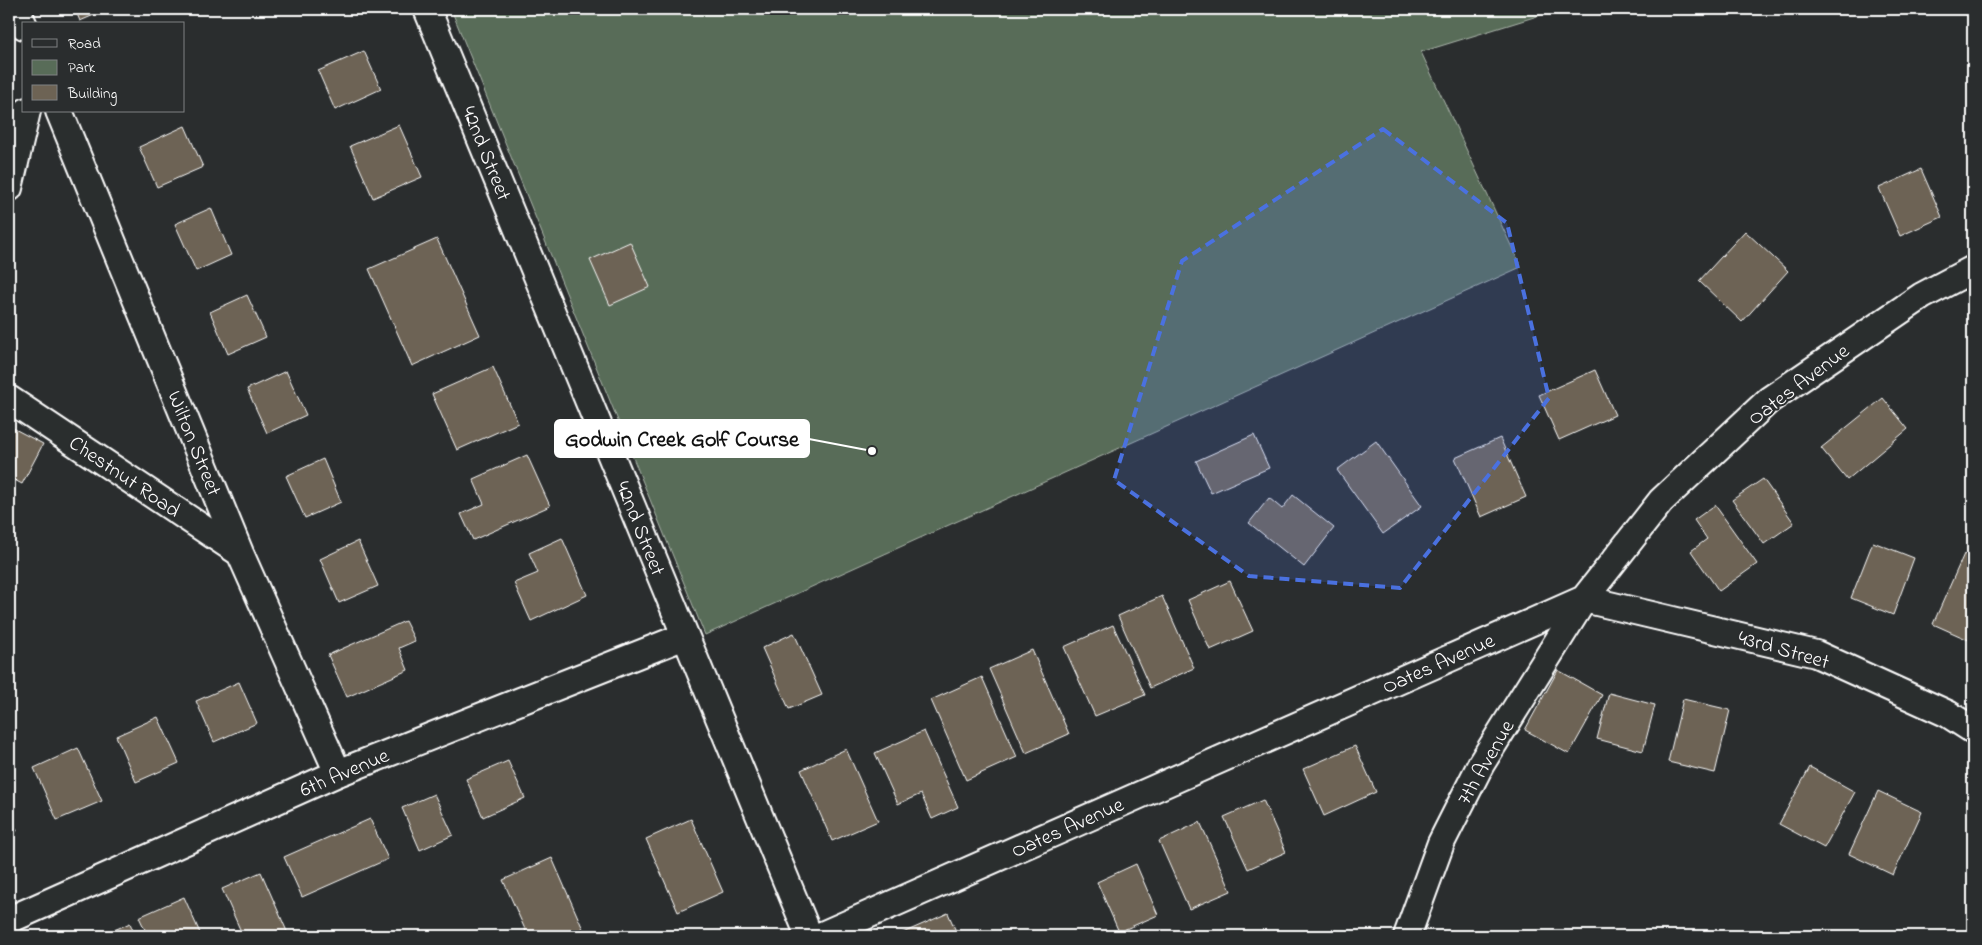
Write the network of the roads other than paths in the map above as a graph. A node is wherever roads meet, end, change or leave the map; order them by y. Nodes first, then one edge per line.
1 (17, 9) edge
2 (428, 9) edge
3 (22, 22) edge
4 (27, 112) edge
5 (59, 112) edge
6 (9, 188) edge
7 (1973, 269) edge
8 (9, 399) edge
9 (240, 553) junction
10 (1584, 599) junction
11 (685, 636) junction
12 (1973, 730) edge
13 (338, 773) junction
14 (9, 920) edge
15 (809, 936) edge
16 (820, 936) edge
17 (1407, 936) edge

1 - 3 street
2 - 11 street, 42nd Street
4 - 6 street
5 - 9 street, Wilton Street
7 - 10 street, Oates Avenue
8 - 9 street, Chestnut Road
9 - 13 street, Wilton Street
10 - 12 street, 43rd Street
10 - 16 street, Oates Avenue
10 - 17 street, 7th Avenue
11 - 13 street, 6th Avenue
11 - 15 street, 42nd Street
13 - 14 street, 6th Avenue

